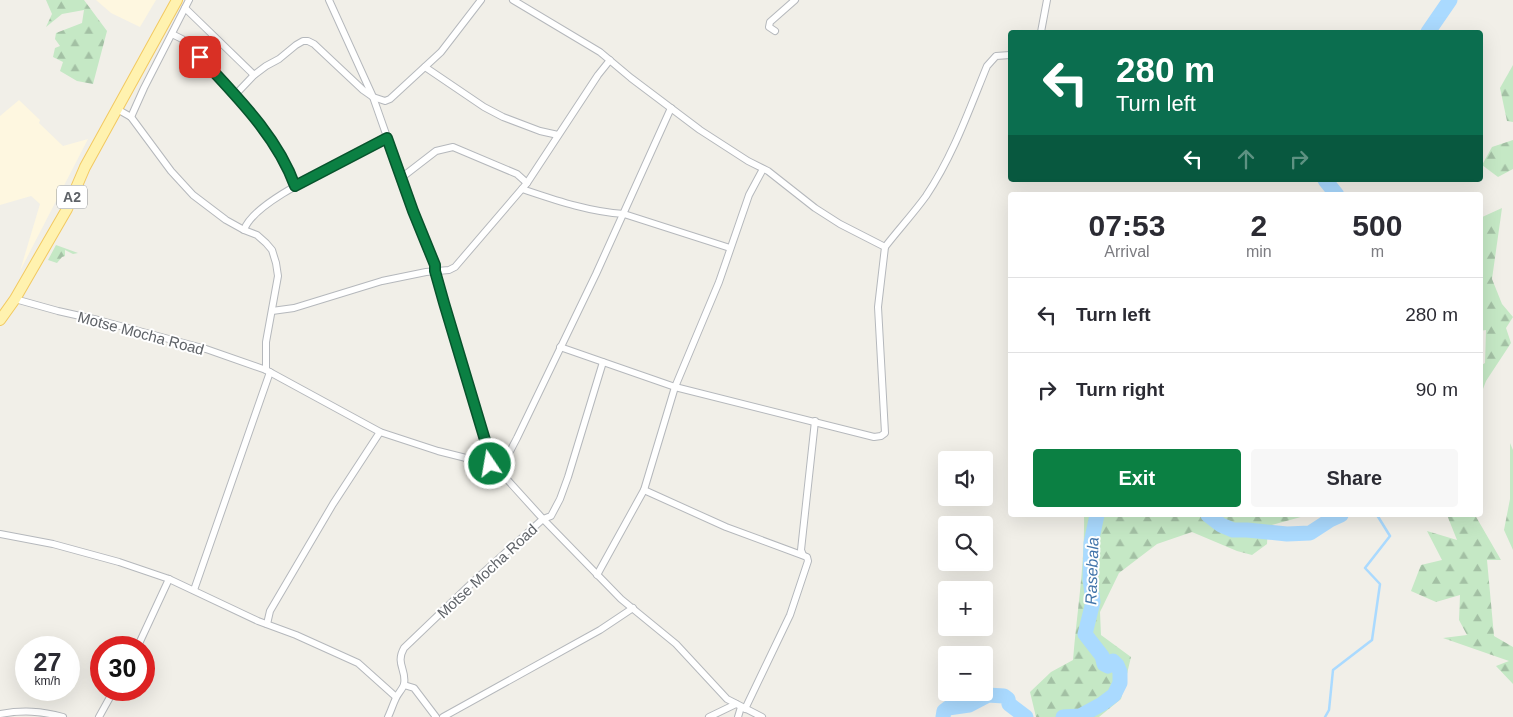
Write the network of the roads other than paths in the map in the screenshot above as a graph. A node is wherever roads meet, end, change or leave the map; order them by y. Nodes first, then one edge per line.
1 (177, 0) edge
2 (190, 0) edge
3 (329, 0) edge
4 (481, 0) edge
5 (513, 0) edge
6 (795, 0) edge
7 (1047, 0) edge
8 (185, 8) junction
9 (1041, 30) edge
10 (775, 31) dead end
11 (172, 34) junction
12 (1008, 55) edge
13 (610, 60) junction
14 (426, 67) junction
15 (254, 75) junction
16 (235, 95) junction
17 (373, 97) junction
18 (671, 108) junction
19 (117, 109) junction
20 (131, 118) junction
21 (558, 134) junction
22 (387, 138) junction
23 (763, 169) junction
24 (401, 178) junction
25 (526, 183) junction
26 (295, 186) junction
27 (522, 190) junction
28 (624, 214) junction
29 (244, 230) junction
30 (730, 248) junction
31 (885, 248) junction
32 (435, 271) junction
33 (15, 299) junction
34 (272, 311) junction
35 (0, 320) edge
36 (560, 347) junction
37 (603, 362) junction
38 (268, 371) junction
39 (675, 387) junction
40 (815, 421) junction
41 (380, 432) junction
42 (490, 464) junction
43 (498, 470) junction
44 (644, 490) junction
45 (543, 519) junction
46 (0, 534) edge
47 (803, 555) junction
48 (597, 575) junction
49 (169, 579) junction
50 (194, 590) junction
51 (633, 608) junction
52 (267, 624) junction
53 (143, 636) edge
54 (404, 685) junction
55 (396, 697) junction
56 (108, 701) edge
57 (741, 707) junction
58 (0, 714) edge
59 (63, 717) edge
60 (99, 717) edge
61 (388, 717) edge
62 (436, 717) edge
63 (443, 717) edge
64 (709, 717) edge
65 (738, 717) edge
66 (762, 717) edge

1 - 19 main road, A2
2 - 8 street
3 - 17 street
4 - 14 street
5 - 13 street
6 - 10 street
7 - 9 street
8 - 11 street
8 - 15 street
11 - 16 street
11 - 20 street
12 - 31 street
13 - 18 street
13 - 21 street
14 - 17 street
14 - 21 street
15 - 16 street
15 - 17 street
16 - 26 street
17 - 22 street
18 - 23 street
18 - 28 street
19 - 20 street
19 - 33 main road, A2
20 - 29 street
21 - 25 street
22 - 24 street
22 - 26 street
23 - 30 street
23 - 31 street
24 - 25 street
24 - 32 street
25 - 27 street
26 - 29 street
27 - 28 street
27 - 32 street
28 - 30 street
28 - 36 street
29 - 34 street
30 - 39 street
31 - 40 street
32 - 34 street
32 - 42 street
33 - 35 main road, A2
33 - 38 street, Motse Mocha Road
34 - 38 street
36 - 37 street
36 - 43 street
37 - 39 street
37 - 45 street
38 - 41 street, Motse Mocha Road
38 - 50 street
39 - 40 street
39 - 44 street
40 - 47 street
41 - 42 street, Motse Mocha Road
41 - 52 street
42 - 43 street, Motse Mocha Road
43 - 45 street, Motse Mocha Road
44 - 47 street
44 - 48 street
45 - 48 street
45 - 54 street, Motse Mocha Road
46 - 49 street
47 - 57 street
48 - 51 street
49 - 50 street
49 - 53 street
50 - 52 street
51 - 57 street
51 - 63 street
52 - 55 street
54 - 55 street
54 - 62 street
55 - 61 street
56 - 60 street
57 - 64 street
57 - 65 street
57 - 66 street
58 - 59 street

